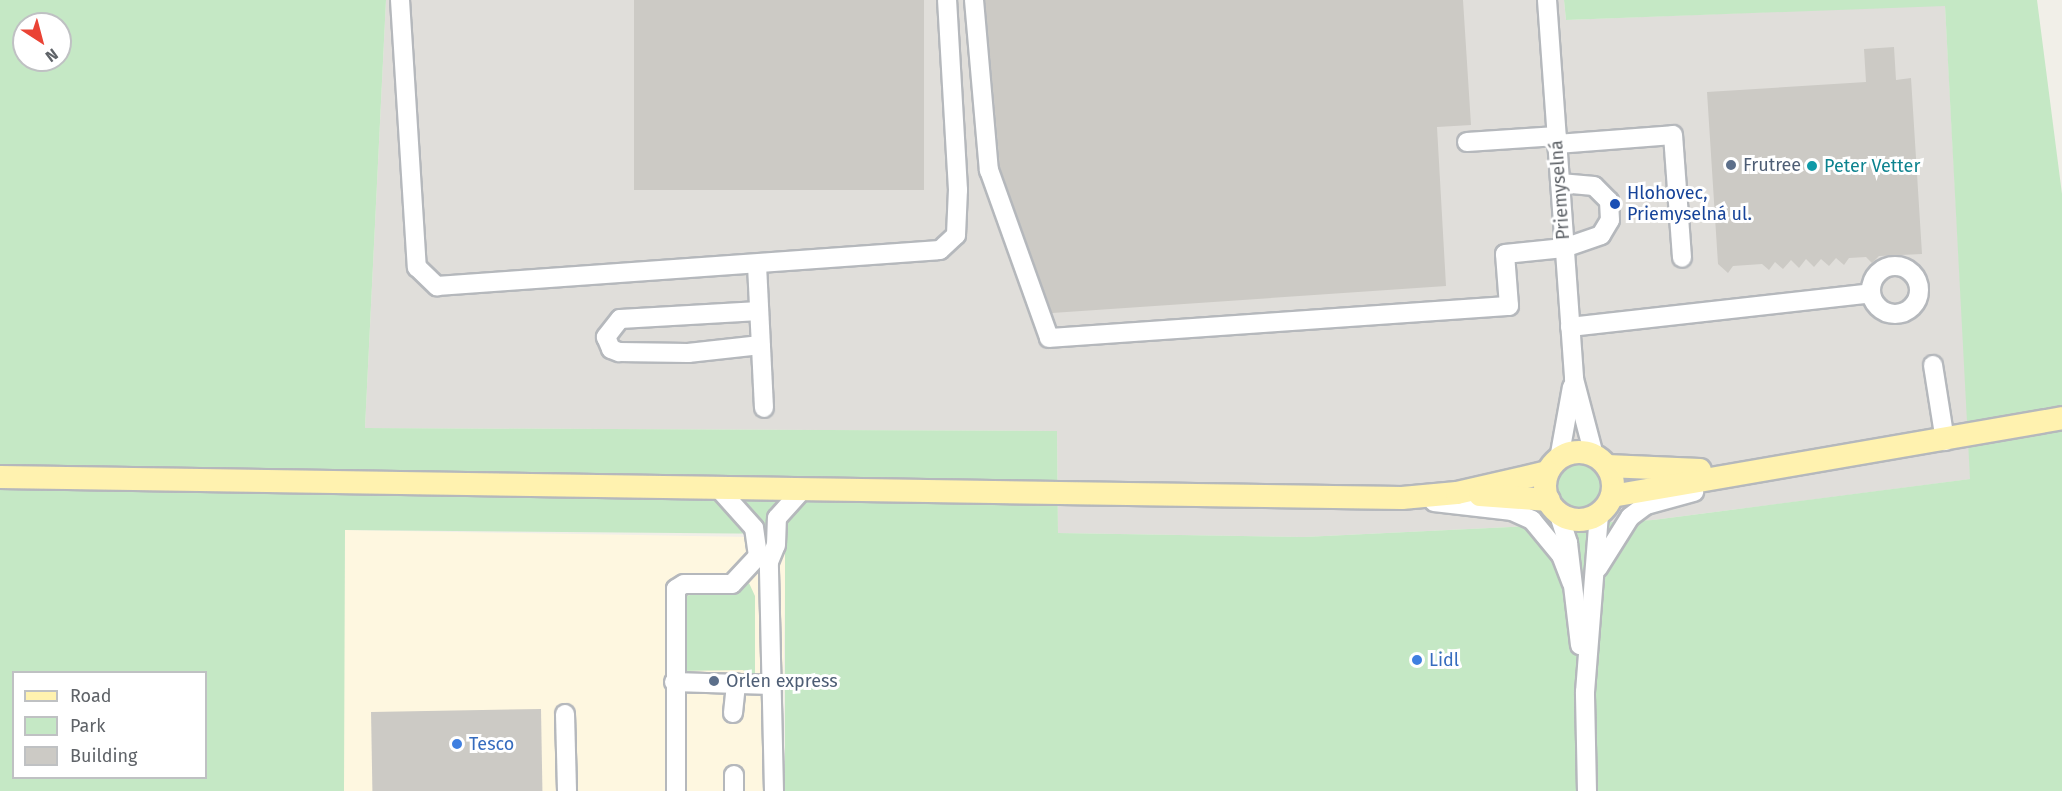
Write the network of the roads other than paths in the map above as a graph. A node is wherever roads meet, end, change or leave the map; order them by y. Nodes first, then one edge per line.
1 (400, 0) edge
2 (947, 0) edge
3 (974, 0) edge
4 (1546, 0) edge
5 (1557, 140) junction
6 (1467, 142) dead end
7 (1560, 183) junction
8 (1564, 248) junction
9 (1682, 258) dead end
10 (757, 265) junction
11 (1871, 293) dead end
12 (759, 310) junction
13 (1570, 327) junction
14 (761, 345) junction
15 (1933, 365) dead end
16 (1574, 379) junction
17 (764, 408) dead end
18 (2062, 418) edge
19 (1945, 441) junction
20 (1600, 460) junction
21 (1553, 465) junction
22 (1774, 468) junction
23 (1735, 472) junction
24 (0, 477) edge
25 (719, 489) junction
26 (802, 490) junction
27 (1457, 493) junction
28 (1402, 498) junction
29 (1605, 505) junction
30 (1553, 506) junction
31 (763, 559) junction
32 (1572, 583) junction
33 (1592, 590) junction
34 (681, 682) junction
35 (736, 683) junction
36 (772, 686) junction
37 (1585, 692) junction
38 (733, 713) dead end
39 (565, 714) dead end
40 (567, 791) edge
41 (676, 791) edge
42 (774, 791) edge
43 (1587, 791) edge

1 - 10 street
2 - 10 street
3 - 8 street
4 - 5 street, Priemyselná
5 - 6 street
5 - 7 street, Priemyselná
5 - 9 street
7 - 8 street, Priemyselná
7 - 8 street
8 - 13 street, Priemyselná
10 - 12 street
11 - 13 street
12 - 14 street
12 - 14 street
13 - 16 street, Priemyselná
14 - 17 street
15 - 19 street
16 - 20 street, Priemyselná
16 - 21 street, Priemyselná
18 - 19 main road
19 - 22 main road
20 - 21 main road
20 - 23 main road
20 - 29 main road
21 - 27 main road
21 - 30 main road
22 - 23 main road
22 - 33 street
23 - 29 main road
24 - 25 main road
25 - 26 main road
25 - 31 street
26 - 28 main road
26 - 31 street
27 - 28 main road
27 - 30 main road
28 - 32 street
29 - 30 main road
29 - 33 street
30 - 32 street
31 - 34 street
31 - 36 street
32 - 37 street
33 - 37 street
34 - 35 street
34 - 41 street
35 - 36 street
35 - 38 street
36 - 42 street
37 - 43 street
39 - 40 street

